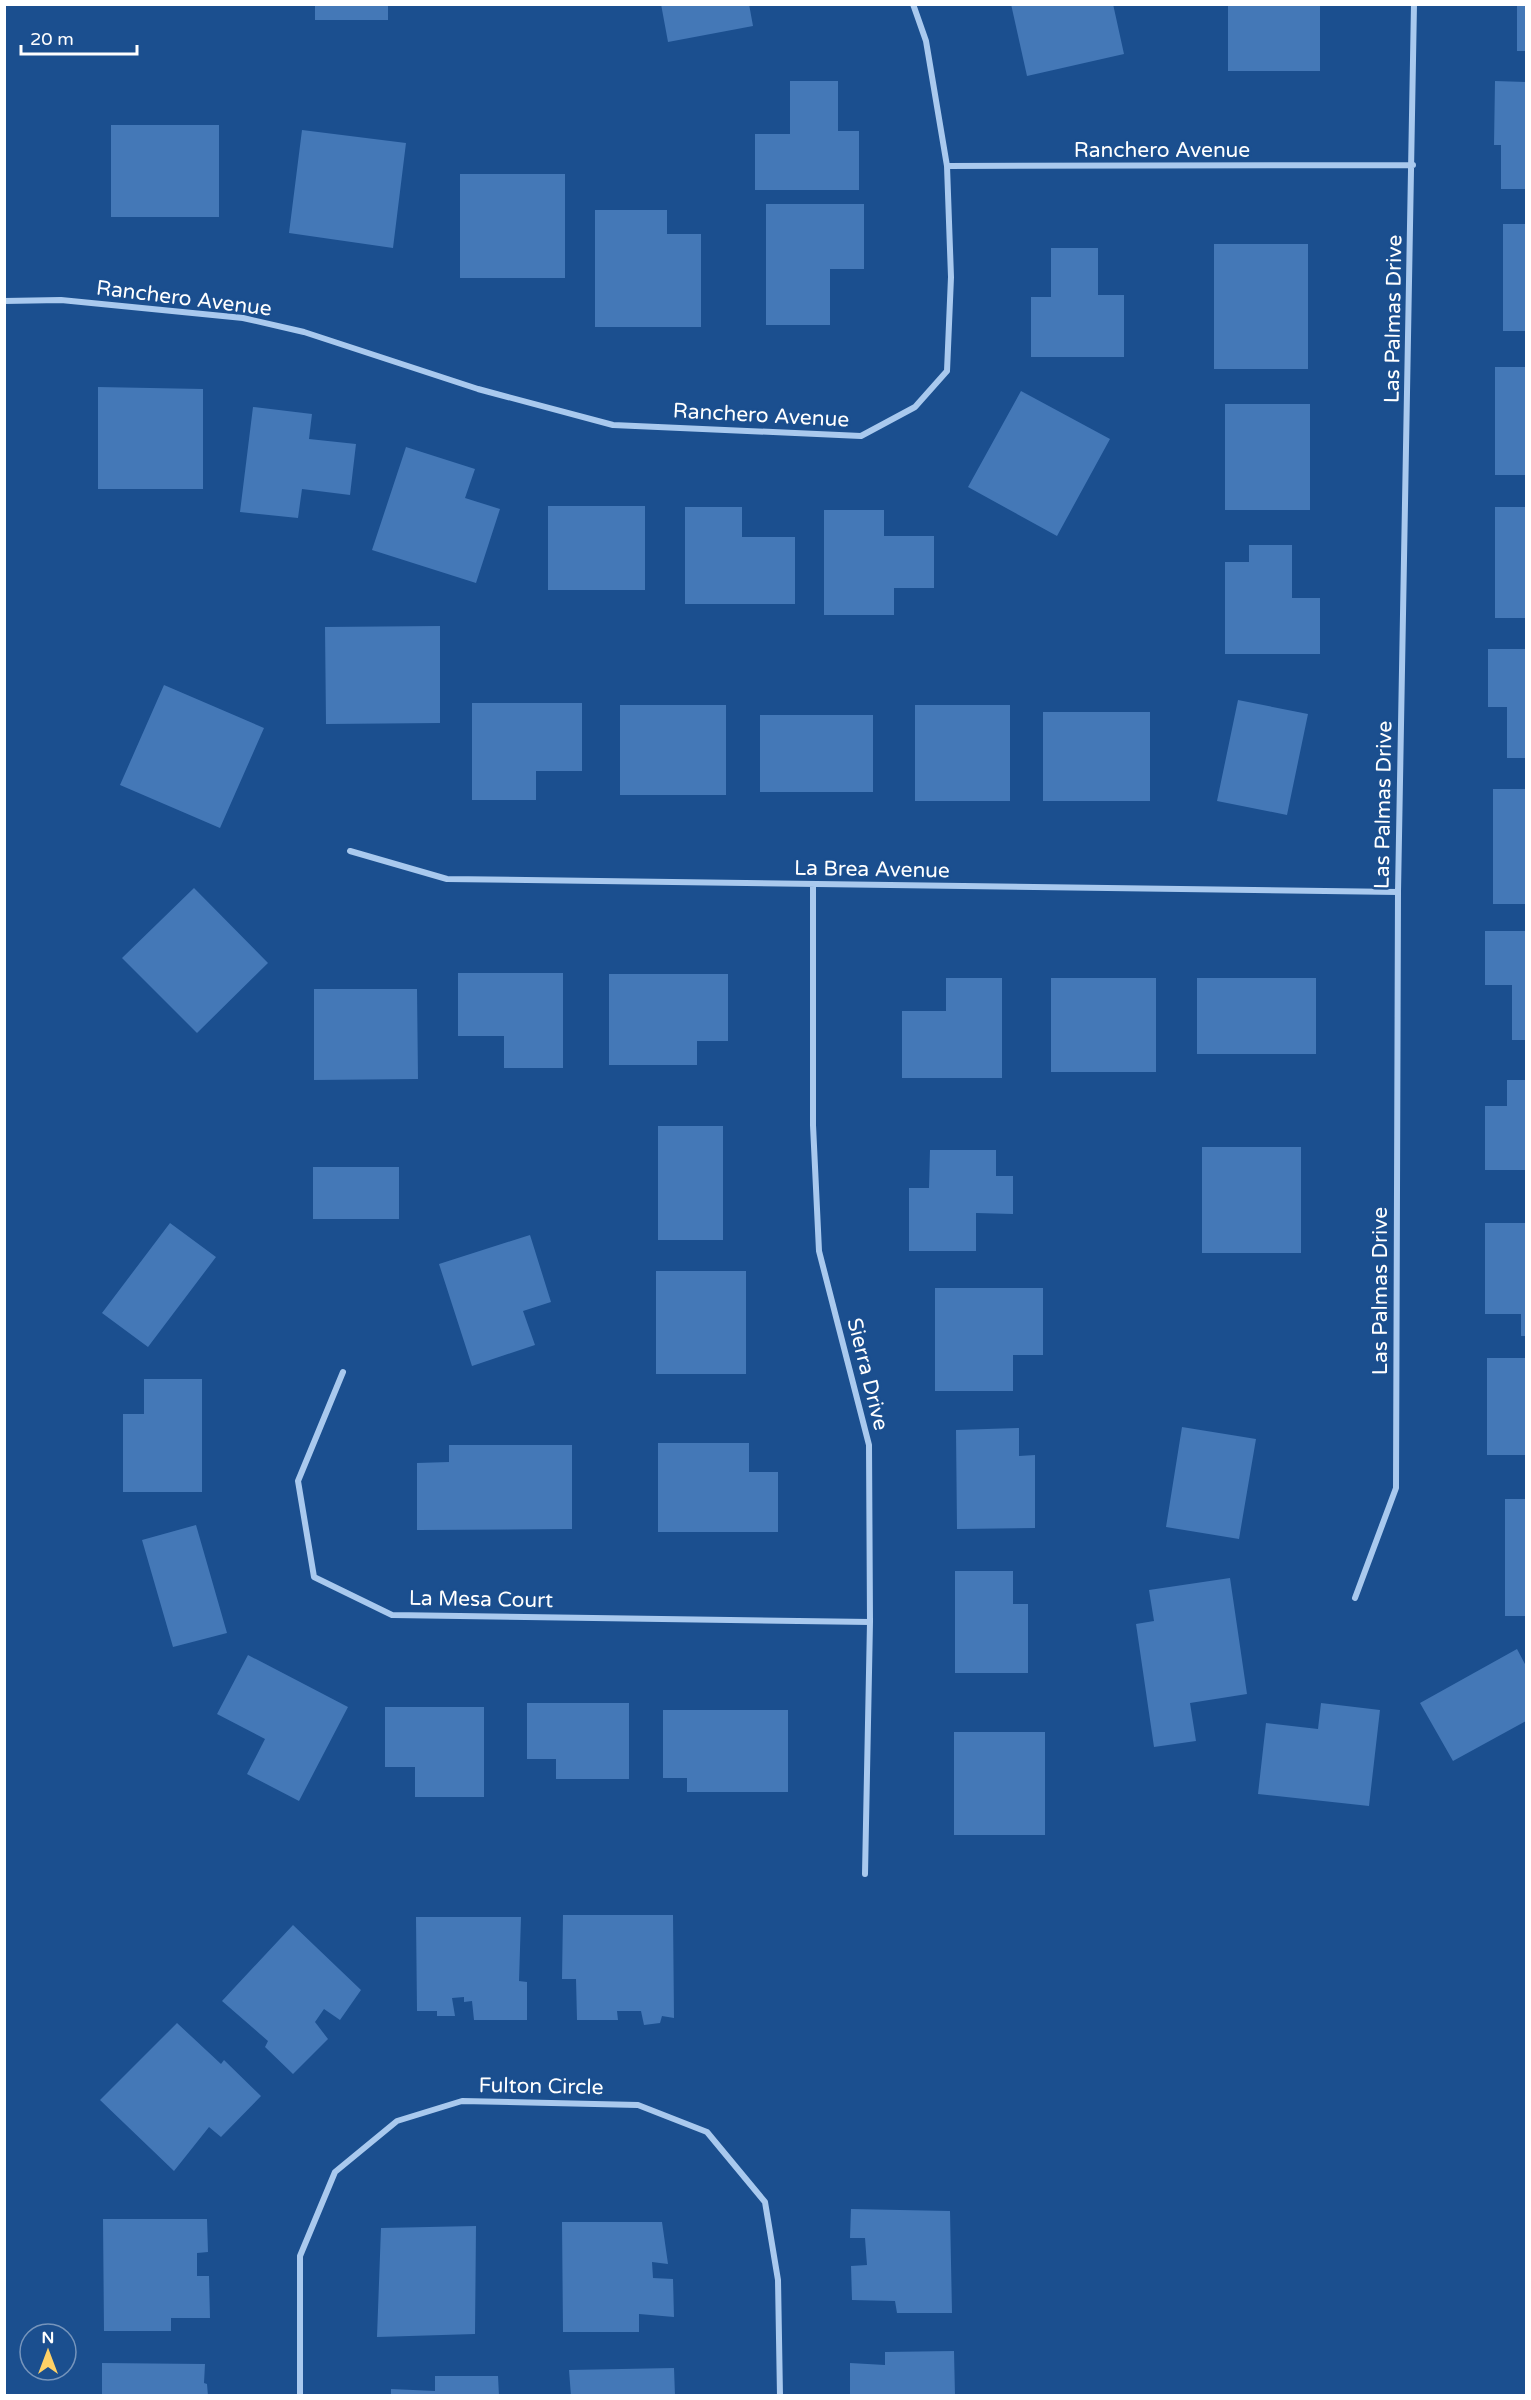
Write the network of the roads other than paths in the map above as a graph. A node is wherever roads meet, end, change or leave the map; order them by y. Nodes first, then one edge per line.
1 (913, 4) edge
2 (1414, 4) edge
3 (1413, 165) junction
4 (947, 166) junction
5 (4, 301) edge
6 (350, 851) dead end
7 (813, 884) junction
8 (1398, 892) junction
9 (343, 1372) dead end
10 (1355, 1598) dead end
11 (870, 1622) junction
12 (865, 1874) dead end
13 (300, 2396) edge
14 (780, 2396) edge

1 - 4 street
2 - 3 street, Las Palmas Drive
3 - 4 street, Ranchero Avenue
3 - 8 street, Las Palmas Drive
4 - 5 street, Ranchero Avenue
6 - 7 street, La Brea Avenue
7 - 8 street, La Brea Avenue
7 - 11 street, Sierra Drive
8 - 10 street, Las Palmas Drive
9 - 11 street, La Mesa Court
11 - 12 street, Sierra Drive
13 - 14 street, Fulton Circle

